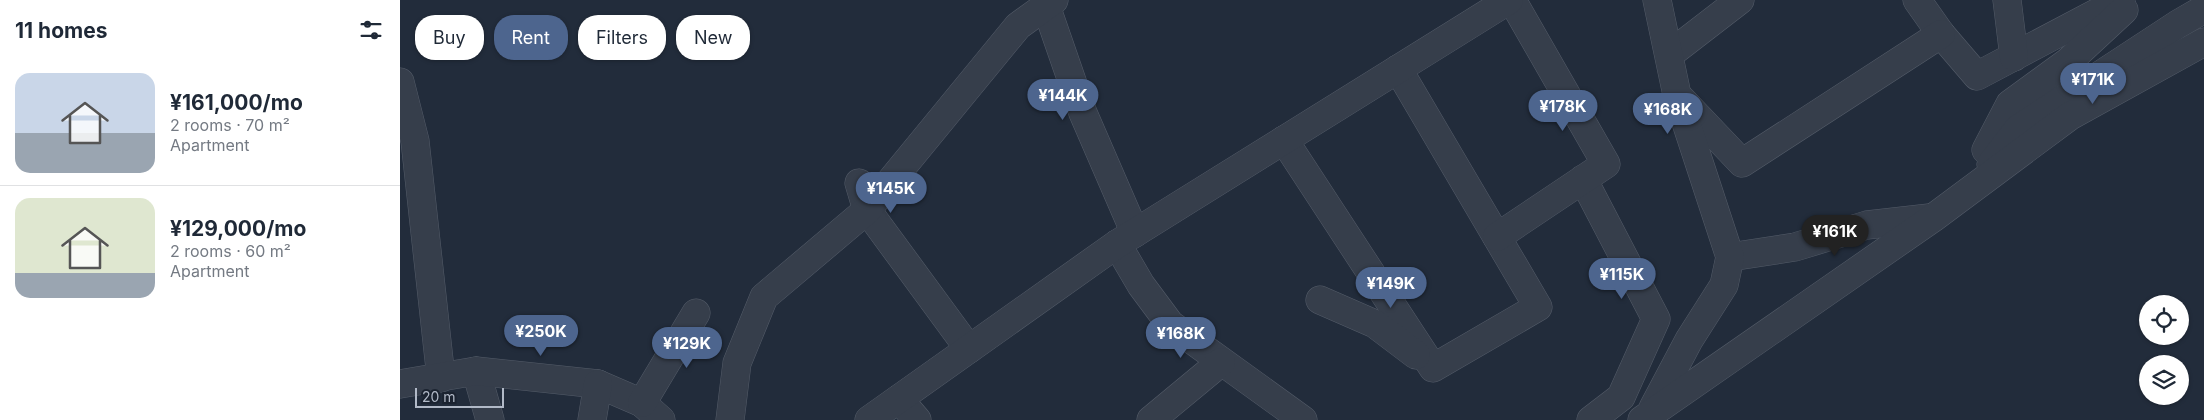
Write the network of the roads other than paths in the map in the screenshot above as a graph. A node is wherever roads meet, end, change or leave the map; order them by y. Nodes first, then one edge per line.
1 (1510, 0) edge
2 (1657, 0) edge
3 (1740, 0) edge
4 (1917, 0) edge
5 (2007, 0) edge
6 (2120, 0) edge
7 (2134, 0) edge
8 (1049, 2) edge
9 (2204, 9) edge
10 (1941, 34) junction
11 (2204, 42) edge
12 (1670, 54) junction
13 (2014, 57) junction
14 (1398, 69) junction
15 (400, 82) edge
16 (1677, 95) junction
17 (1284, 140) junction
18 (408, 145) edge
19 (1583, 180) junction
20 (859, 182) dead end
21 (1972, 189) junction
22 (867, 210) junction
23 (1934, 218) junction
24 (1497, 236) junction
25 (1126, 238) junction
26 (1730, 256) junction
27 (1320, 300) dead end
28 (696, 313) dead end
29 (969, 349) junction
30 (1221, 362) junction
31 (1433, 368) junction
32 (476, 371) junction
33 (441, 378) junction
34 (400, 384) edge
35 (598, 384) junction
36 (899, 398) junction
37 (652, 411) edge
38 (1646, 416) edge
39 (490, 420) edge
40 (592, 420) edge
41 (730, 420) edge
42 (869, 420) edge
43 (917, 420) edge
44 (1151, 420) edge
45 (1303, 420) edge
46 (1591, 420) edge

1 - 14 street
1 - 19 street
2 - 12 street
3 - 12 street
4 - 10 street
5 - 13 street
6 - 13 street
7 - 21 street
8 - 22 street
8 - 25 street
9 - 21 street
10 - 13 street
10 - 16 street
11 - 21 street
12 - 16 street
14 - 17 street
14 - 24 street
15 - 18 street
16 - 26 street
17 - 25 street
17 - 31 street
18 - 33 street
19 - 24 street
19 - 46 street
20 - 22 street
21 - 23 street
22 - 29 street
22 - 41 street
23 - 26 street
23 - 38 street
24 - 31 street
25 - 29 street
25 - 30 street
26 - 38 street
27 - 31 street
28 - 37 street
29 - 36 street
30 - 44 street
30 - 45 street
32 - 33 street
32 - 35 street
32 - 39 street
33 - 34 street
35 - 37 street
35 - 40 street
36 - 42 street
36 - 43 street

